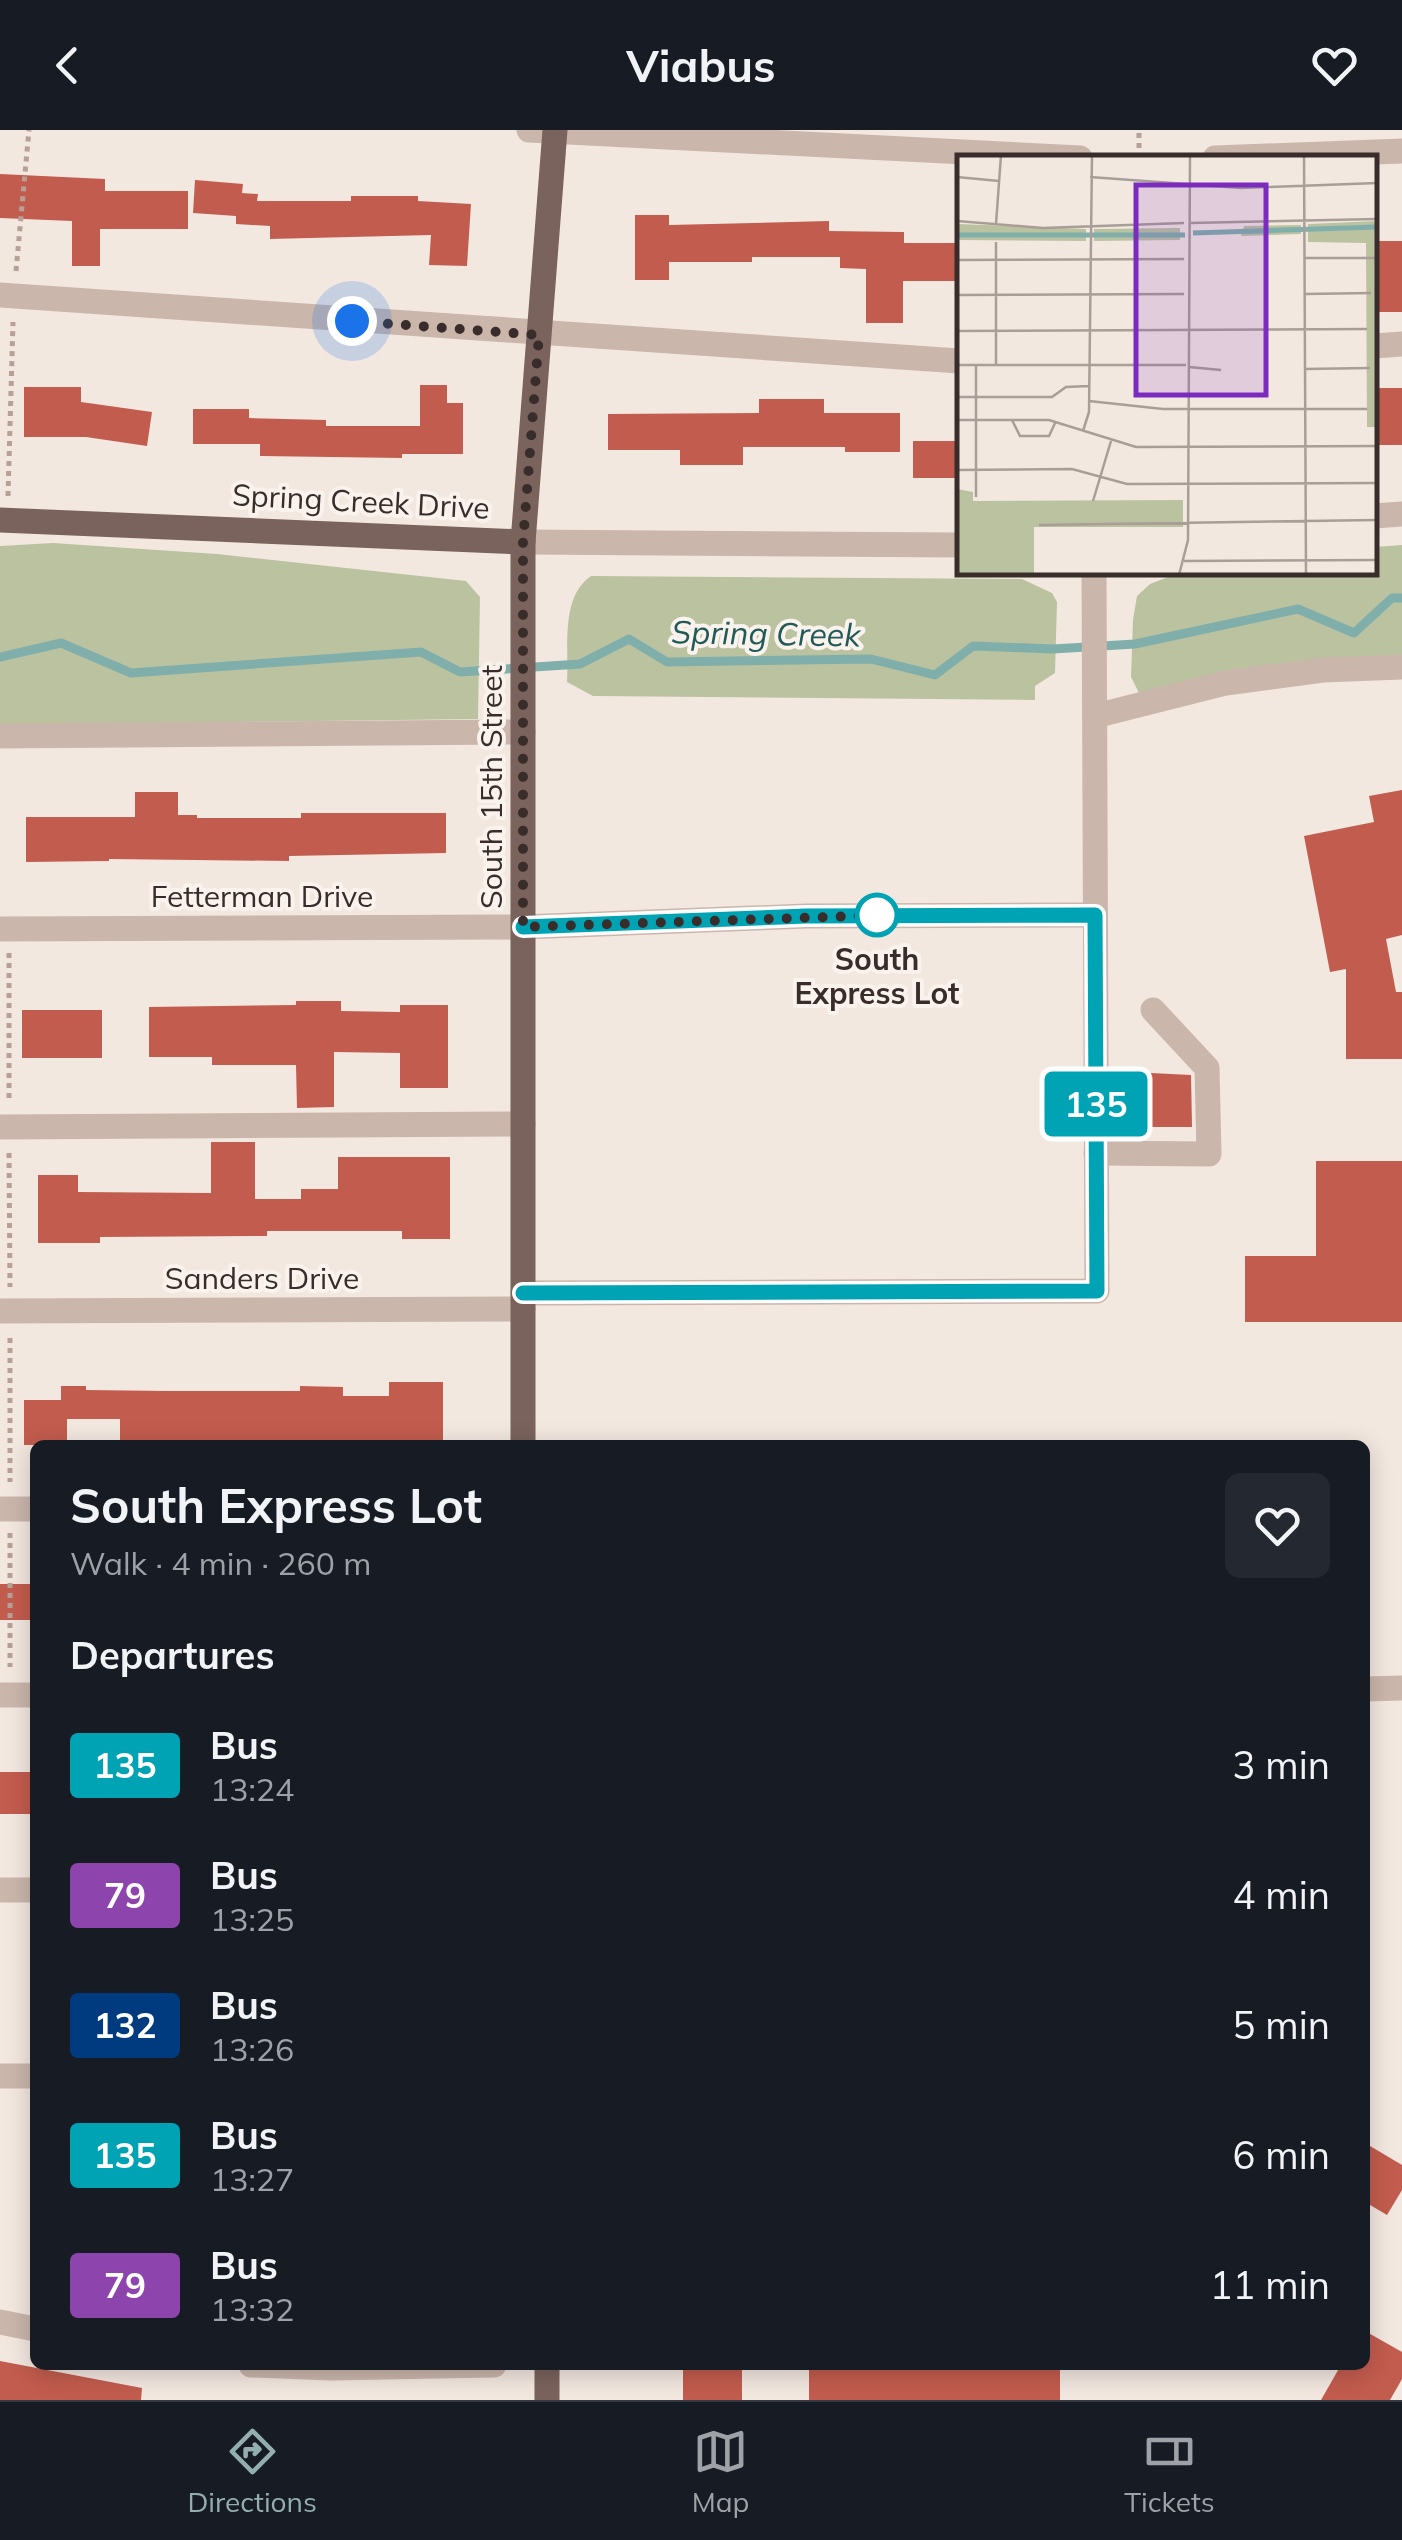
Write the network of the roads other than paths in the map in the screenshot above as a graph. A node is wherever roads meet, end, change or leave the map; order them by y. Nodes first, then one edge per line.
1 (546, 131) edge
2 (1402, 150) edge
3 (1021, 155) edge
4 (1284, 155) edge
5 (0, 296) edge
6 (539, 335) junction
7 (1402, 344) edge
8 (1377, 346) edge
9 (957, 361) edge
10 (1402, 514) edge
11 (1377, 516) edge
12 (0, 520) edge
13 (523, 542) junction
14 (957, 545) edge
15 (1094, 575) edge
16 (1402, 668) edge
17 (1094, 716) junction
18 (523, 732) junction
19 (0, 736) edge
20 (1095, 915) junction
21 (523, 927) junction
22 (0, 929) edge
23 (1153, 1010) dead end
24 (523, 1124) junction
25 (0, 1128) edge
26 (1096, 1152) junction
27 (523, 1301) junction
28 (0, 1311) edge
29 (523, 1440) edge
30 (0, 1509) edge
31 (30, 1509) edge
32 (1370, 1688) edge
33 (1402, 1688) edge
34 (0, 1695) edge
35 (30, 1695) edge
36 (0, 1890) edge
37 (30, 1890) edge
38 (0, 2076) edge
39 (30, 2076) edge
40 (0, 2322) edge
41 (30, 2327) edge
42 (547, 2370) edge
43 (547, 2400) edge

1 - 3 street
1 - 6 main road, South 15th Street
2 - 4 street
5 - 6 street
6 - 9 street
6 - 13 main road, South 15th Street
7 - 8 street
10 - 11 street
12 - 13 main road, Spring Creek Drive
13 - 14 street, Spring Creek Drive
13 - 18 main road, South 15th Street
15 - 17 street
16 - 17 street
17 - 20 street
18 - 19 street
18 - 21 main road, South 15th Street
20 - 21 street, Fetterman Drive
20 - 26 street
21 - 22 street, Fetterman Drive
21 - 24 main road, South 15th Street
23 - 26 street
24 - 25 street
24 - 27 main road, South 15th Street
26 - 27 street, Sanders Drive
27 - 28 street, Sanders Drive
27 - 29 main road, South 15th Street
30 - 31 street
32 - 33 street
34 - 35 street
36 - 37 street
38 - 39 street
40 - 41 street
42 - 43 main road

